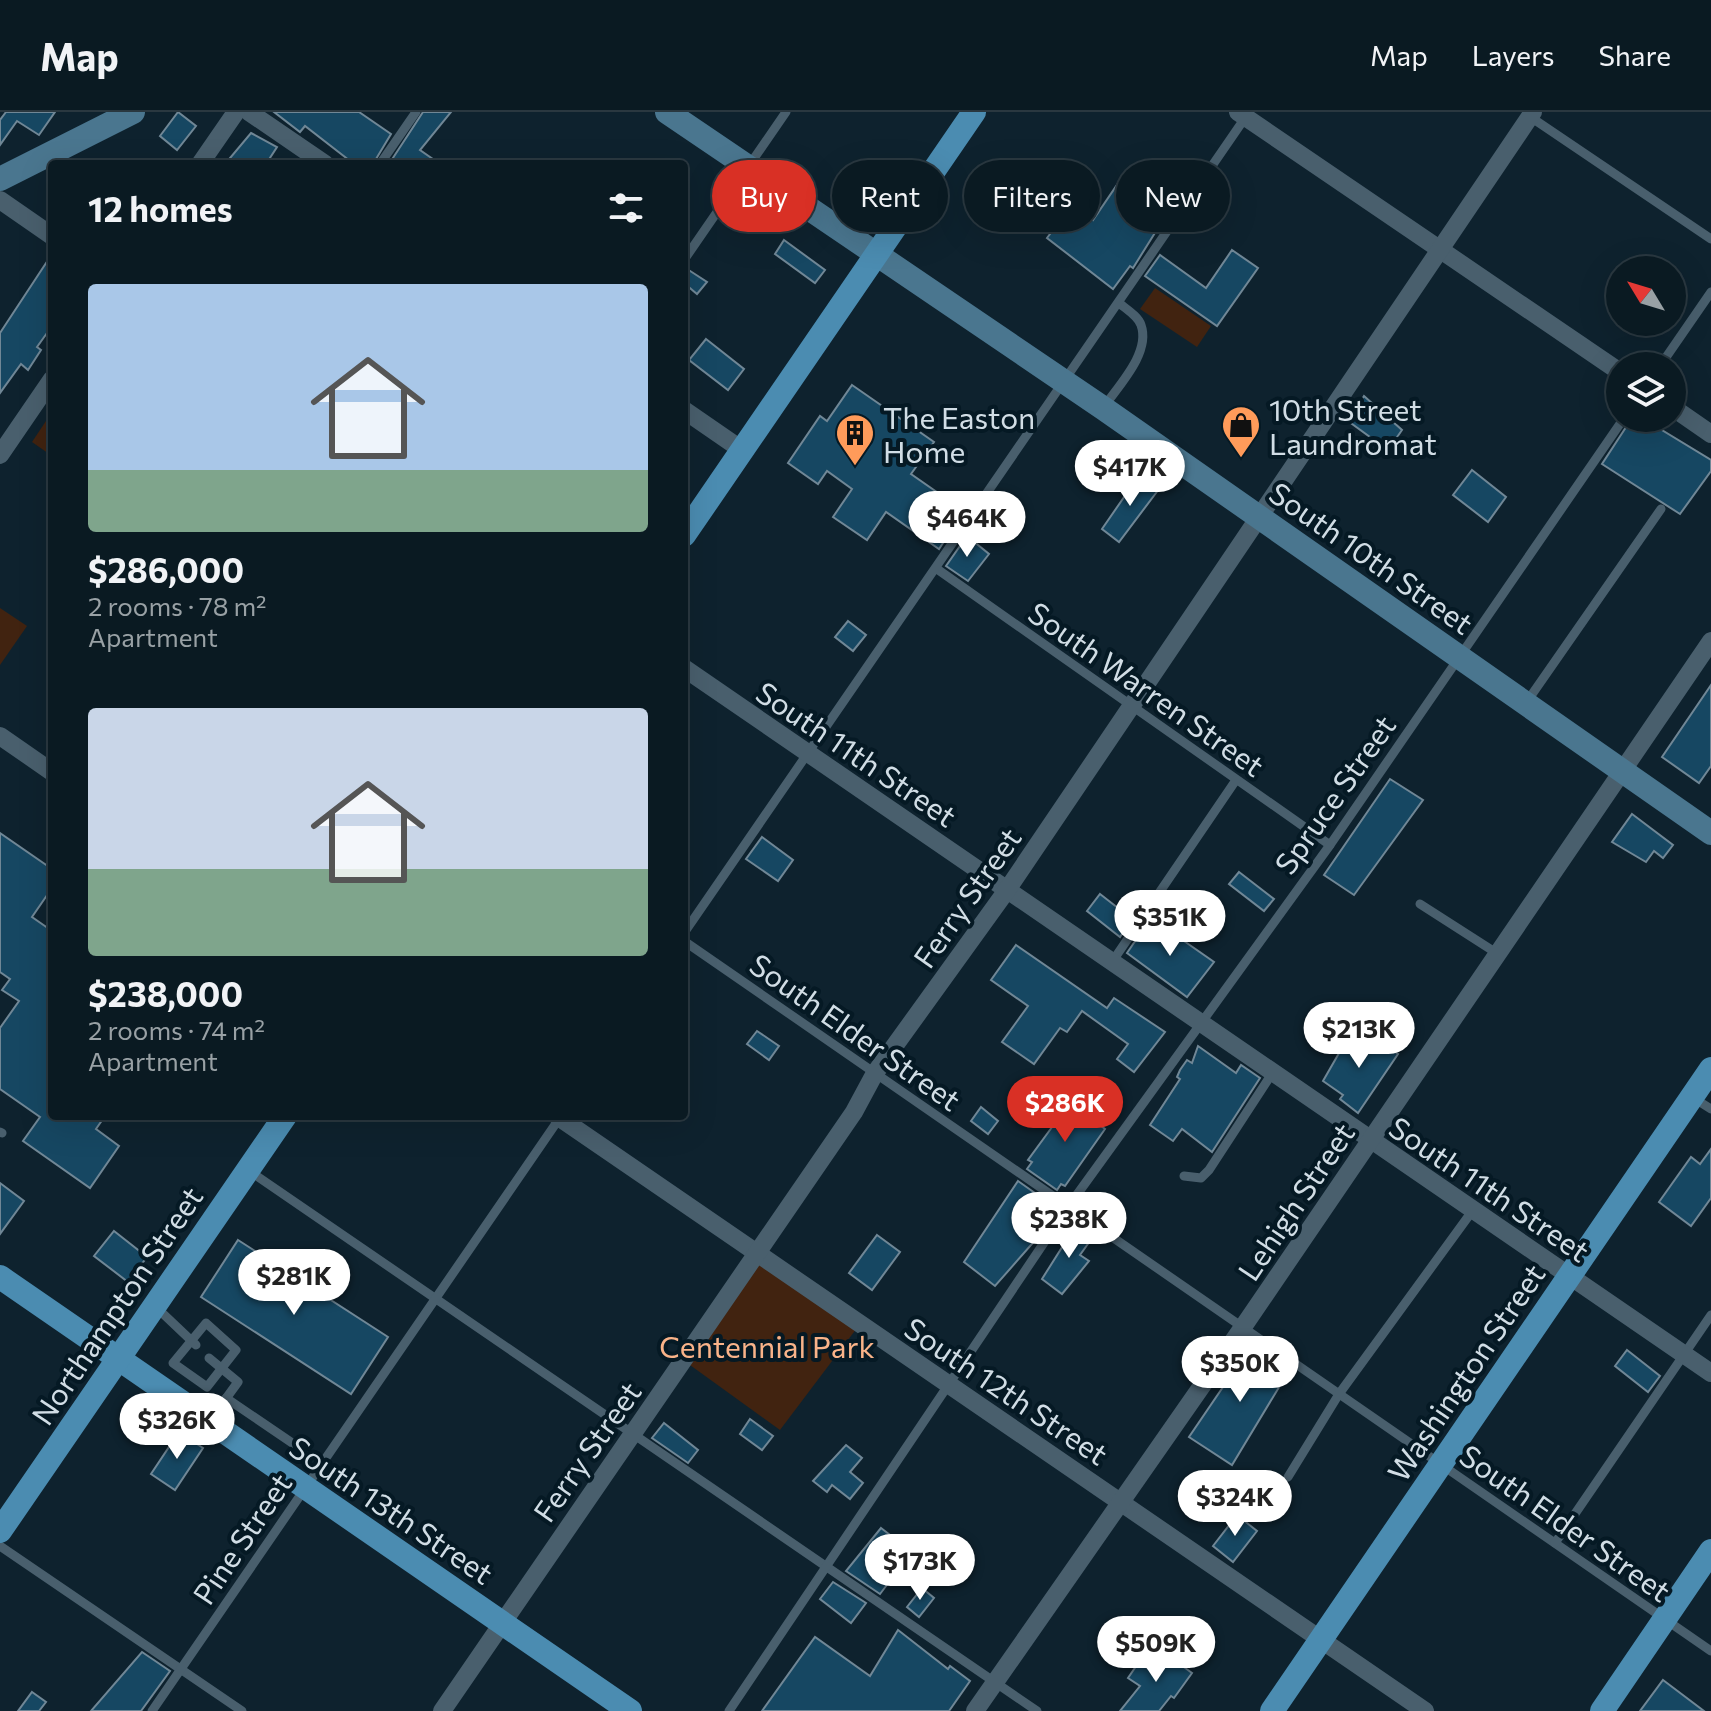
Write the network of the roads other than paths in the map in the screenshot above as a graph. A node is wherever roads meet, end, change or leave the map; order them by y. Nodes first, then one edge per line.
1 (133, 112) edge
2 (236, 112) edge
3 (249, 112) edge
4 (416, 112) edge
5 (667, 112) edge
6 (786, 112) edge
7 (974, 112) edge
8 (1244, 114) edge
9 (1529, 114) edge
10 (203, 160) edge
11 (319, 160) edge
12 (383, 160) edge
13 (738, 160) edge
14 (753, 160) edge
15 (0, 179) edge
16 (0, 200) edge
17 (816, 214) edge
18 (712, 219) edge
19 (48, 233) edge
20 (1711, 239) edge
21 (1438, 249) junction
22 (688, 254) edge
23 (876, 256) junction
24 (1711, 292) edge
25 (1119, 303) junction
26 (1670, 352) edge
27 (1606, 363) edge
28 (1065, 382) junction
29 (48, 385) edge
30 (1103, 408) junction
31 (688, 413) edge
32 (1686, 417) edge
33 (1614, 432) edge
34 (1711, 434) edge
35 (742, 450) junction
36 (0, 455) edge
37 (1661, 509) dead end
38 (1261, 519) junction
39 (688, 529) edge
40 (937, 569) junction
41 (1711, 641) edge
42 (1458, 656) junction
43 (688, 671) edge
44 (1526, 703) junction
45 (1132, 707) junction
46 (0, 736) edge
47 (809, 754) junction
48 (48, 769) edge
49 (1622, 771) junction
50 (1236, 780) junction
51 (1711, 833) edge
52 (1330, 845) junction
53 (1007, 890) junction
54 (1420, 904) dead end
55 (688, 927) edge
56 (688, 944) edge
57 (1498, 954) junction
58 (1112, 962) junction
59 (1202, 1024) junction
60 (1711, 1069) edge
61 (1273, 1072) junction
62 (875, 1073) junction
63 (1702, 1103) edge
64 (282, 1120) edge
65 (557, 1120) edge
66 (563, 1120) edge
67 (1371, 1140) junction
68 (248, 1170) junction
69 (1184, 1176) dead end
70 (1068, 1207) junction
71 (1473, 1210) junction
72 (757, 1253) junction
73 (1569, 1276) junction
74 (0, 1277) edge
75 (435, 1299) junction
76 (154, 1306) junction
77 (1711, 1315) edge
78 (1243, 1327) junction
79 (194, 1343) junction
80 (1684, 1355) junction
81 (119, 1358) junction
82 (209, 1358) dead end
83 (221, 1369) junction
84 (1711, 1373) edge
85 (950, 1386) junction
86 (1339, 1394) junction
87 (226, 1398) junction
88 (209, 1422) junction
89 (632, 1434) junction
90 (304, 1451) dead end
91 (1441, 1464) junction
92 (1288, 1477) dead end
93 (303, 1488) junction
94 (1122, 1503) junction
95 (0, 1531) edge
96 (1555, 1543) junction
97 (0, 1546) edge
98 (1711, 1551) edge
99 (826, 1567) junction
100 (1665, 1619) junction
101 (502, 1623) junction
102 (1321, 1639) junction
103 (1711, 1651) edge
104 (181, 1670) junction
105 (995, 1682) junction
106 (152, 1711) edge
107 (242, 1711) edge
108 (442, 1711) edge
109 (630, 1711) edge
110 (729, 1711) edge
111 (975, 1711) edge
112 (1037, 1711) edge
113 (1272, 1711) edge
114 (1425, 1711) edge
115 (1602, 1711) edge

1 - 15 street
2 - 10 street
3 - 11 street
4 - 12 lane
5 - 13 street, South 10th Street
6 - 14 lane
7 - 23 main road
8 - 21 street
8 - 25 lane
9 - 20 lane
9 - 21 street, Ferry Street
16 - 19 street
17 - 23 street, South 10th Street
18 - 22 lane
21 - 27 street
21 - 38 street, Ferry Street
23 - 28 street, South 10th Street
23 - 35 main road
24 - 26 lane
25 - 28 lane
25 - 30 lane
28 - 30 street, South 10th Street
28 - 40 lane
29 - 36 street
30 - 38 street, South 10th Street
31 - 35 street
32 - 34 street
33 - 42 lane, Spruce Street
35 - 39 main road
37 - 44 lane
38 - 42 street, South 10th Street
38 - 45 street, Ferry Street
40 - 45 lane, South Warren Street
40 - 47 lane
41 - 49 street, Lehigh Street
42 - 44 street, South 10th Street
42 - 52 lane, Spruce Street
43 - 47 street, South 11th Street
44 - 49 street, South 10th Street
45 - 50 lane, South Warren Street
45 - 53 street, Ferry Street
46 - 48 street
47 - 53 street, South 11th Street
47 - 55 lane
49 - 51 street, South 10th Street
49 - 57 street, Lehigh Street
50 - 52 lane, South Warren Street
50 - 58 lane
52 - 59 lane, Spruce Street
53 - 58 street, South 11th Street
53 - 62 street, Ferry Street
54 - 57 lane
56 - 62 lane, South Elder Street
57 - 67 street, Lehigh Street
58 - 59 street, South 11th Street
59 - 61 street, South 11th Street
59 - 70 lane, Spruce Street
60 - 63 main road, Washington Street
61 - 67 street, South 11th Street
61 - 69 lane
62 - 70 lane, South Elder Street
62 - 72 street, Ferry Street
63 - 73 main road, Washington Street
64 - 68 main road, Northampton Street
65 - 75 lane, Pine Street
66 - 72 street, South 12th Street
67 - 71 street, South 11th Street
67 - 78 street, Lehigh Street
68 - 75 lane
68 - 76 main road, Northampton Street
70 - 78 lane, South Elder Street
70 - 85 lane, Spruce Street
71 - 73 street, South 11th Street
71 - 86 lane
72 - 85 street, South 12th Street
72 - 89 street, Ferry Street
73 - 80 street, South 11th Street
73 - 91 main road, Washington Street
74 - 81 main road, South 13th Street
75 - 89 lane
75 - 93 lane, Pine Street
76 - 79 lane
76 - 81 main road, Northampton Street
77 - 80 lane
78 - 86 lane, South Elder Street
78 - 94 street, Lehigh Street
79 - 83 lane
79 - 83 lane
80 - 84 street, South 11th Street
80 - 96 lane
81 - 88 main road, South 13th Street
81 - 95 main road, Northampton Street
82 - 83 lane
83 - 87 lane
85 - 94 street, South 12th Street
85 - 99 lane, Spruce Street
86 - 91 lane, South Elder Street
86 - 92 lane
87 - 88 lane
87 - 90 lane
88 - 93 main road, South 13th Street
89 - 99 lane
89 - 101 street, Ferry Street
91 - 96 lane, South Elder Street
91 - 102 main road, Washington Street
93 - 101 main road, South 13th Street
93 - 104 lane, Pine Street
94 - 102 street, South 12th Street
94 - 105 street, Lehigh Street
96 - 100 lane, South Elder Street
97 - 104 lane
98 - 100 main road
99 - 105 lane
99 - 110 lane, Spruce Street
100 - 103 lane, South Elder Street
100 - 115 main road
101 - 108 street, Ferry Street
101 - 109 main road, South 13th Street
102 - 113 main road, Washington Street
102 - 114 street, South 12th Street
104 - 106 lane, Pine Street
104 - 107 lane
105 - 111 street, Lehigh Street
105 - 112 lane

